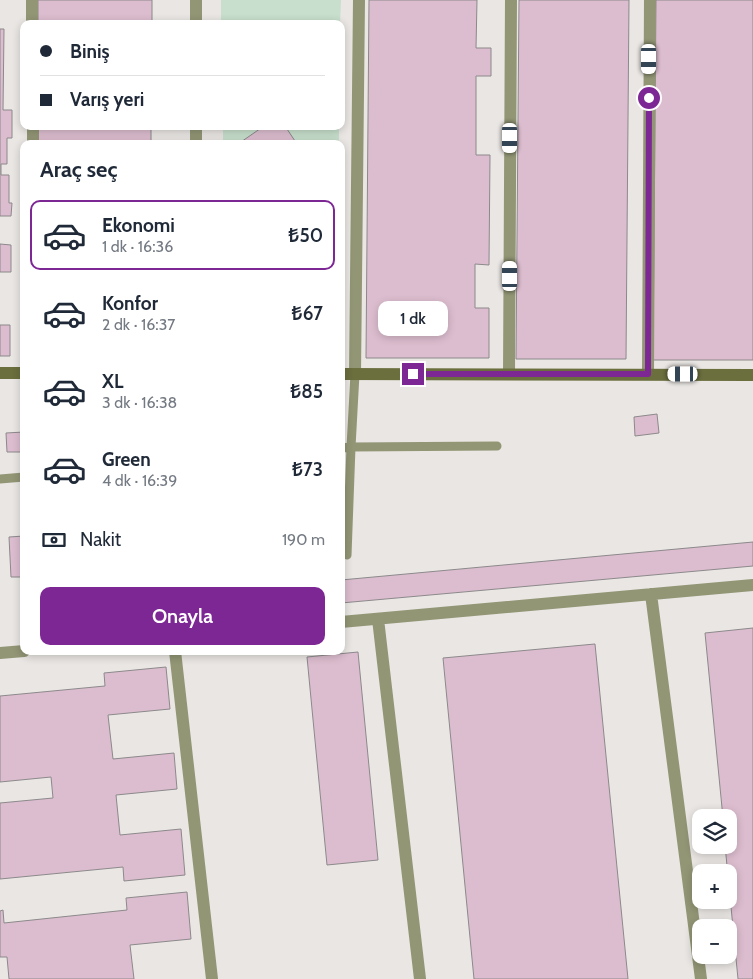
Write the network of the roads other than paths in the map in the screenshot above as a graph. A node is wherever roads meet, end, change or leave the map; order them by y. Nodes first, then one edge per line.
1 (32, 0) edge
2 (196, 0) edge
3 (359, 0) edge
4 (511, 0) edge
5 (650, 0) edge
6 (32, 20) edge
7 (196, 20) edge
8 (0, 373) edge
9 (20, 373) edge
10 (345, 374) edge
11 (356, 374) junction
12 (509, 374) junction
13 (648, 374) junction
14 (753, 375) edge
15 (497, 446) dead end
16 (346, 448) edge
17 (20, 477) edge
18 (0, 479) edge
19 (346, 555) dead end
20 (753, 585) edge
21 (651, 594) junction
22 (378, 619) junction
23 (345, 622) edge
24 (20, 651) edge
25 (0, 653) edge
26 (175, 655) edge
27 (212, 979) edge
28 (420, 979) edge
29 (700, 979) edge

1 - 6 street
2 - 7 street
3 - 11 street
4 - 12 street
5 - 13 street
8 - 9 street
10 - 11 street
11 - 12 street
11 - 16 lane
12 - 13 street
13 - 14 street
15 - 16 lane
16 - 19 lane
17 - 18 lane
20 - 21 street
21 - 22 street
21 - 29 street
22 - 23 street
22 - 28 street
24 - 25 street
26 - 27 street

